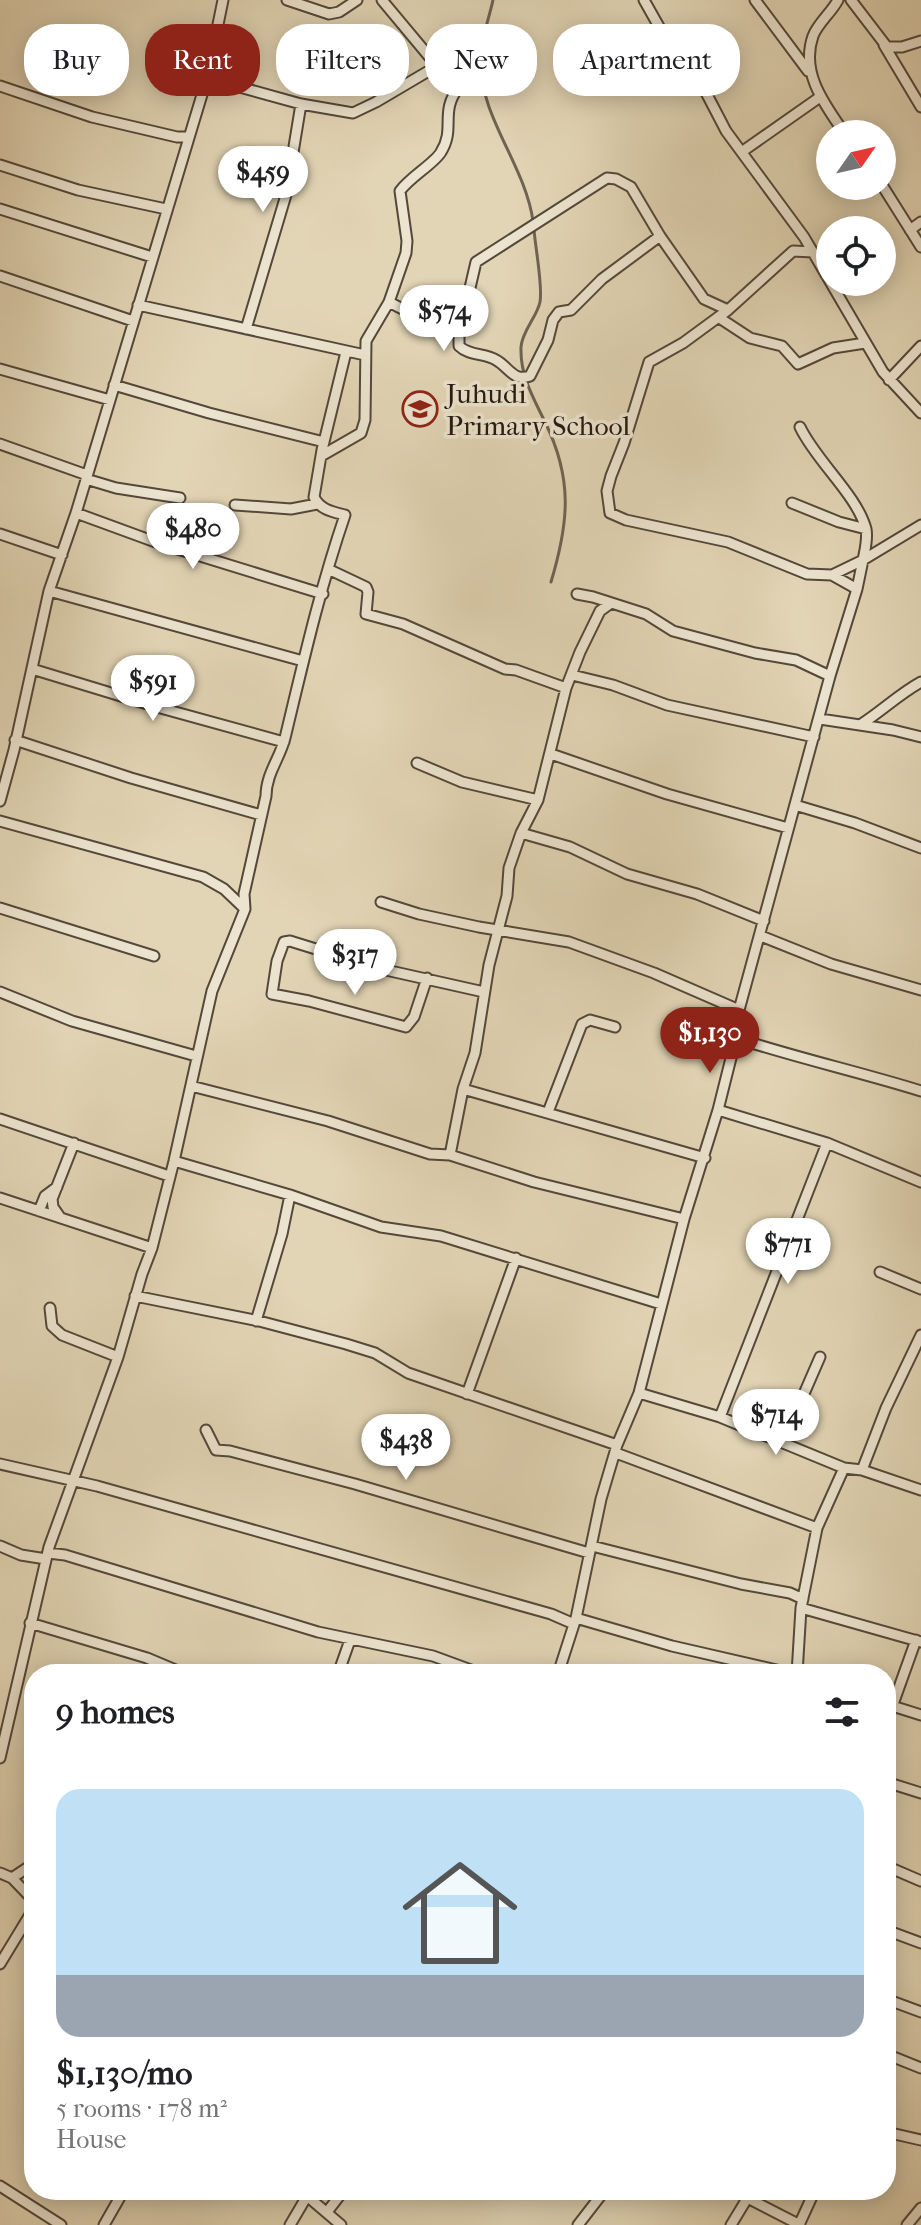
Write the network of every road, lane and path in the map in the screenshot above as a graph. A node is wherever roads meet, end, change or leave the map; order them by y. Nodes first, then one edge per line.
1 (223, 0) edge
2 (287, 0) edge
3 (357, 0) edge
4 (382, 0) edge
5 (755, 0) edge
6 (838, 0) edge
7 (851, 0) edge
8 (648, 3) edge
9 (218, 24) edge
10 (921, 41) edge
11 (882, 42) junction
12 (425, 52) edge
13 (425, 73) edge
14 (813, 79) junction
15 (0, 86) edge
16 (260, 93) edge
17 (201, 96) edge
18 (452, 96) edge
19 (820, 97) junction
20 (301, 104) junction
21 (921, 107) edge
22 (836, 120) edge
23 (188, 137) junction
24 (743, 151) junction
25 (0, 165) edge
26 (891, 200) edge
27 (0, 209) edge
28 (166, 209) junction
29 (921, 222) edge
30 (798, 228) junction
31 (910, 230) junction
32 (660, 236) junction
33 (921, 247) edge
34 (793, 251) junction
35 (813, 252) junction
36 (152, 257) junction
37 (0, 276) edge
38 (389, 302) junction
39 (138, 305) junction
40 (728, 310) junction
41 (718, 317) junction
42 (463, 318) junction
43 (133, 321) junction
44 (448, 322) junction
45 (246, 329) junction
46 (459, 335) junction
47 (865, 343) junction
48 (921, 346) edge
49 (346, 352) junction
50 (365, 355) junction
51 (0, 369) edge
52 (889, 380) junction
53 (114, 385) junction
54 (110, 400) junction
55 (921, 413) edge
56 (800, 427) dead end
57 (324, 442) junction
58 (0, 444) edge
59 (321, 456) junction
60 (86, 477) junction
61 (180, 498) dead end
62 (792, 503) dead end
63 (317, 504) junction
64 (235, 505) dead end
65 (76, 513) junction
66 (921, 525) edge
67 (866, 529) junction
68 (0, 534) edge
69 (62, 555) junction
70 (863, 560) junction
71 (328, 569) junction
72 (832, 575) junction
73 (857, 589) junction
74 (49, 591) junction
75 (323, 594) junction
76 (577, 594) dead end
77 (611, 603) junction
78 (303, 661) junction
79 (32, 669) junction
80 (572, 675) junction
81 (830, 676) junction
82 (921, 682) edge
83 (566, 688) junction
84 (820, 719) junction
85 (860, 725) junction
86 (814, 737) junction
87 (921, 737) edge
88 (15, 740) junction
89 (284, 742) junction
90 (551, 754) junction
91 (417, 763) dead end
92 (538, 800) junction
93 (0, 801) edge
94 (795, 805) junction
95 (261, 815) junction
96 (0, 821) edge
97 (788, 828) junction
98 (521, 833) junction
99 (921, 848) edge
100 (381, 902) dead end
101 (0, 908) edge
102 (245, 909) junction
103 (764, 921) junction
104 (497, 931) junction
105 (761, 936) junction
106 (154, 956) dead end
107 (427, 978) junction
108 (921, 990) edge
109 (0, 992) edge
110 (484, 992) junction
111 (739, 1010) junction
112 (615, 1027) dead end
113 (736, 1038) junction
114 (196, 1056) junction
115 (191, 1086) junction
116 (463, 1089) junction
117 (921, 1091) edge
118 (718, 1110) junction
119 (548, 1112) junction
120 (0, 1119) edge
121 (74, 1143) junction
122 (827, 1143) junction
123 (450, 1155) junction
124 (705, 1158) junction
125 (174, 1161) junction
126 (169, 1176) junction
127 (921, 1182) edge
128 (57, 1187) junction
129 (290, 1195) junction
130 (0, 1198) edge
131 (39, 1211) junction
132 (62, 1219) junction
133 (684, 1219) junction
134 (152, 1248) junction
135 (516, 1258) junction
136 (880, 1272) dead end
137 (921, 1289) edge
138 (135, 1296) junction
139 (661, 1304) junction
140 (50, 1308) dead end
141 (256, 1321) junction
142 (921, 1335) edge
143 (917, 1350) edge
144 (118, 1357) junction
145 (820, 1357) dead end
146 (639, 1393) junction
147 (467, 1394) junction
148 (720, 1417) junction
149 (206, 1430) dead end
150 (783, 1442) junction
151 (616, 1449) junction
152 (0, 1464) edge
153 (844, 1468) junction
154 (862, 1470) junction
155 (73, 1480) junction
156 (921, 1490) edge
157 (817, 1528) junction
158 (0, 1546) edge
159 (590, 1549) junction
160 (47, 1556) junction
161 (802, 1604) junction
162 (575, 1621) junction
163 (30, 1623) junction
164 (350, 1640) junction
165 (918, 1641) edge
166 (161, 1664) edge
167 (342, 1664) edge
168 (455, 1664) edge
169 (561, 1664) edge
170 (752, 1664) edge
171 (797, 1664) edge
172 (896, 1690) edge
173 (896, 1708) edge
174 (0, 1709) edge
175 (11, 1712) junction
176 (921, 1715) edge
177 (0, 1758) edge
178 (896, 1785) edge
179 (921, 1793) edge
180 (24, 1870) edge
181 (896, 1870) edge
182 (0, 1873) edge
183 (12, 1878) junction
184 (921, 1881) edge
185 (24, 1891) edge
186 (24, 1924) edge
187 (896, 1934) edge
188 (921, 1943) edge
189 (0, 1964) edge
190 (896, 2003) edge
191 (921, 2012) edge
192 (896, 2058) edge
193 (921, 2068) edge
194 (896, 2134) edge
195 (921, 2140) edge
196 (0, 2186) edge
197 (118, 2200) edge
198 (300, 2200) edge
199 (312, 2200) edge
200 (336, 2200) edge
201 (597, 2200) edge
202 (746, 2200) edge
203 (754, 2200) edge
204 (811, 2200) edge
205 (921, 2208) edge
206 (327, 2212) junction
207 (61, 2225) edge
208 (104, 2225) edge
209 (290, 2225) edge
210 (341, 2225) edge
211 (578, 2225) edge
212 (731, 2225) edge
213 (800, 2225) edge
214 (907, 2225) edge

1 - 9 street
2 - 3 street
4 - 12 street
5 - 14 street
6 - 14 street
7 - 11 street
8 - 24 street
10 - 11 street
11 - 21 street
13 - 20 street
14 - 19 street
15 - 23 street
16 - 20 street
17 - 23 street
18 - 38 street
19 - 22 street
19 - 24 street
20 - 45 street
23 - 28 street
24 - 30 street
25 - 28 street
26 - 31 street
27 - 36 street
28 - 36 street
29 - 31 street
30 - 34 street
30 - 35 street
31 - 33 street
32 - 40 street
32 - 42 street
32 - 46 street
34 - 35 street
34 - 40 street
35 - 47 street
36 - 39 street
37 - 43 street
38 - 44 street
38 - 50 street
39 - 43 street
39 - 45 street
40 - 41 street
41 - 47 street
41 - 72 street
42 - 44 street
42 - 46 street
43 - 53 street
44 - 46 street
45 - 49 street
47 - 52 street
48 - 52 street
49 - 50 street
49 - 57 street
50 - 59 street
51 - 54 street
52 - 55 street
53 - 54 street
53 - 57 street
54 - 60 street
56 - 67 street
57 - 59 street
58 - 60 street
59 - 63 street
60 - 61 street
60 - 65 street
62 - 67 street
63 - 64 street
63 - 71 street
65 - 69 street
65 - 75 street
66 - 70 street
67 - 70 street
68 - 69 street
69 - 74 street
70 - 72 street
70 - 73 street
71 - 75 street
71 - 83 street
72 - 73 street
73 - 81 street
74 - 78 street
74 - 79 street
75 - 78 street
76 - 77 street
77 - 80 street
77 - 81 street
78 - 89 street
79 - 88 street
79 - 89 street
80 - 83 street
80 - 86 street
81 - 84 street
82 - 85 street
83 - 90 street
84 - 85 street
84 - 86 street
85 - 87 street
86 - 94 street
88 - 93 street
88 - 95 street
89 - 95 street
90 - 92 street
90 - 97 street
91 - 92 street
92 - 98 street
94 - 97 street
94 - 99 street
95 - 102 street
96 - 102 street
97 - 103 street
98 - 103 street
98 - 104 street
100 - 104 street
101 - 106 street
102 - 114 street
103 - 105 street
104 - 110 street
104 - 111 street
105 - 108 street
105 - 111 street
107 - 107 street
107 - 110 street
109 - 114 street
110 - 116 street
111 - 113 street
112 - 119 street
113 - 117 street
113 - 118 street
114 - 115 street
115 - 123 street
115 - 125 street
116 - 119 street
116 - 123 street
118 - 122 street
118 - 124 street
119 - 124 street
120 - 121 street
121 - 126 street
121 - 128 street
122 - 127 street
122 - 148 street
123 - 133 street
124 - 133 street
125 - 126 street
125 - 129 street
126 - 134 street
128 - 131 street
128 - 132 street
129 - 135 street
129 - 141 street
130 - 131 street
131 - 132 street
132 - 134 street
133 - 139 street
134 - 138 street
135 - 139 street
135 - 147 street
136 - 137 street
138 - 141 street
138 - 144 street
139 - 146 street
140 - 144 street
141 - 147 street
142 - 143 street
143 - 154 street
144 - 155 street
145 - 150 street
146 - 148 street
146 - 151 street
147 - 151 street
148 - 150 street
149 - 159 street
150 - 153 street
151 - 157 street
151 - 159 street
152 - 155 street
153 - 154 street
153 - 157 street
154 - 156 street
155 - 160 street
155 - 162 street
157 - 161 street
158 - 160 street
159 - 161 street
159 - 162 street
160 - 163 street
160 - 164 street
161 - 165 street
161 - 171 street
162 - 169 street
162 - 170 street
163 - 166 street
163 - 175 street
164 - 167 street
164 - 168 street
165 - 172 street
173 - 176 street
174 - 175 street
175 - 177 street
178 - 179 street
180 - 183 street
181 - 184 street
182 - 183 street
183 - 185 street
186 - 189 street
187 - 188 street
190 - 191 street
192 - 193 street
194 - 195 street
196 - 207 street
197 - 208 street
198 - 209 street
199 - 206 street
200 - 206 street
201 - 211 street
202 - 212 street
203 - 213 street
204 - 213 street
205 - 214 street
206 - 210 street

